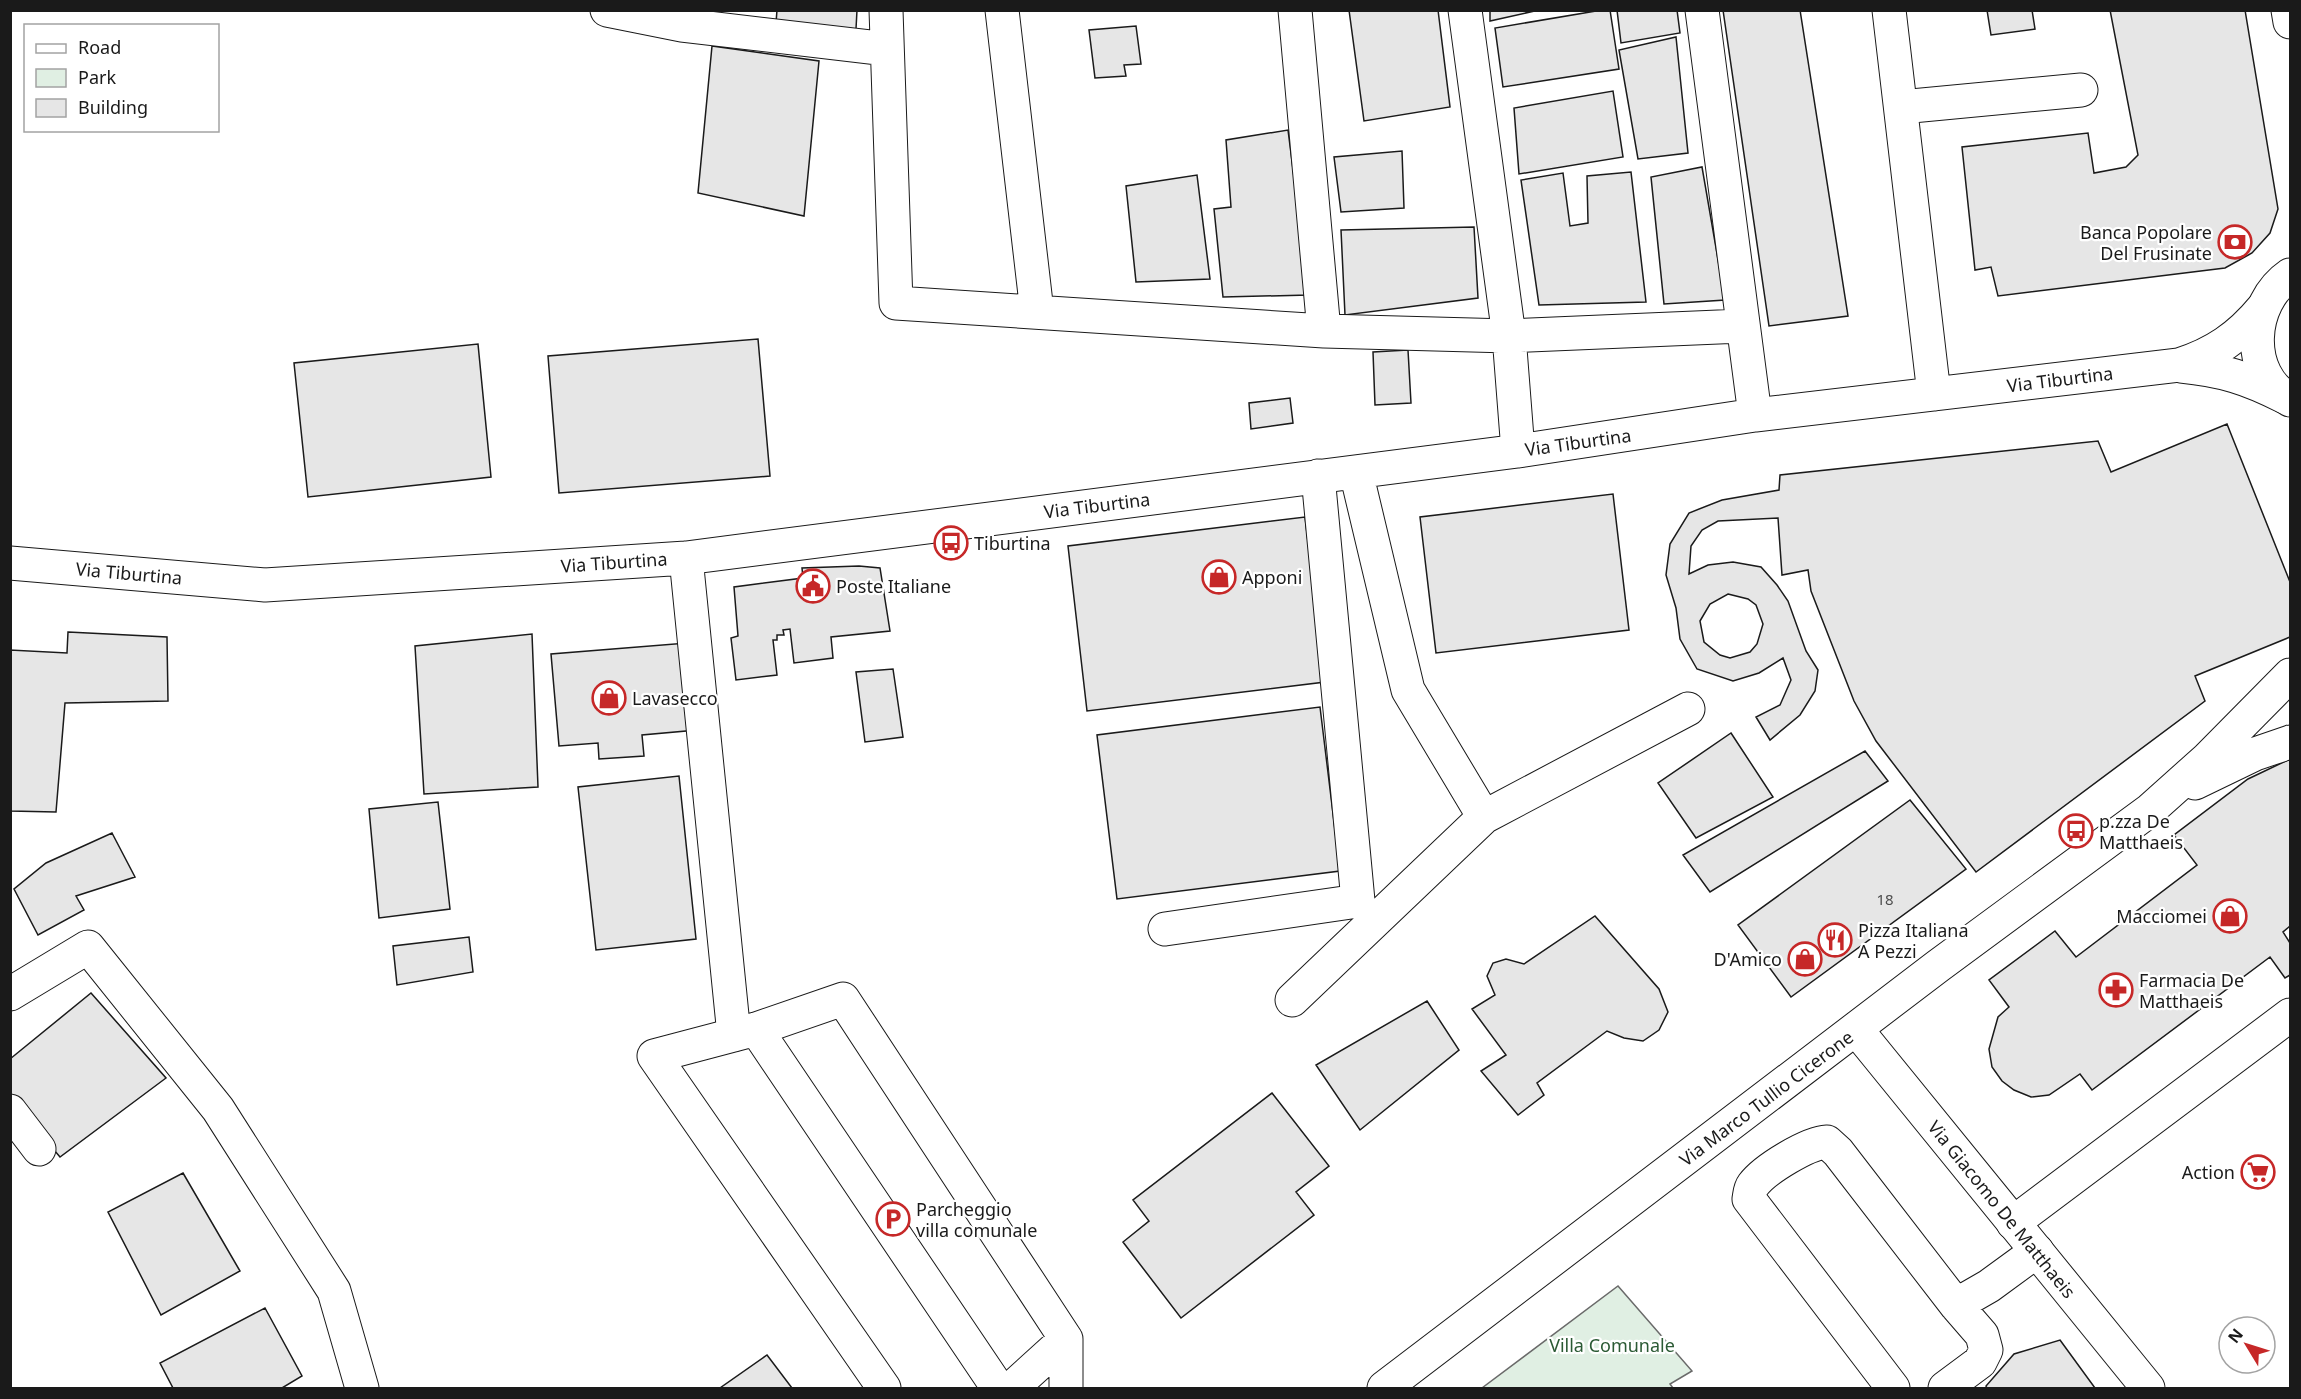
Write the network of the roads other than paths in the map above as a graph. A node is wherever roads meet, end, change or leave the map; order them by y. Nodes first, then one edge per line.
1 (606, 10) edge
2 (886, 10) edge
3 (1002, 10) edge
4 (1295, 10) edge
5 (1465, 10) edge
6 (1702, 10) edge
7 (1889, 10) edge
8 (2288, 10) edge
9 (2290, 22) edge
10 (887, 49) junction
11 (2081, 90) dead end
12 (1900, 107) junction
13 (2290, 275) edge
14 (2263, 308) junction
15 (1037, 312) junction
16 (1742, 326) junction
17 (1324, 331) junction
18 (1509, 336) junction
19 (2179, 365) junction
20 (1934, 394) junction
21 (2288, 399) edge
22 (1755, 415) junction
23 (1518, 451) junction
24 (1356, 472) junction
25 (1318, 476) junction
26 (686, 558) junction
27 (10, 563) edge
28 (2290, 675) edge
29 (1688, 709) dead end
30 (2290, 742) edge
31 (2150, 810) junction
32 (1484, 818) junction
33 (1165, 929) dead end
34 (10, 994) edge
35 (1292, 1000) dead end
36 (2290, 1015) edge
37 (1856, 1029) junction
38 (745, 1032) junction
39 (10, 1111) edge
40 (39, 1149) dead end
41 (2013, 1222) junction
42 (2037, 1251) junction
43 (1956, 1305) junction
44 (1066, 1339) junction
45 (362, 1389) edge
46 (884, 1389) edge
47 (998, 1389) edge
48 (1012, 1389) edge
49 (1066, 1389) edge
50 (1384, 1389) edge
51 (1893, 1389) edge
52 (1944, 1389) edge
53 (2148, 1389) edge

1 - 10 street
2 - 10 street
3 - 15 street
4 - 17 street
5 - 18 street
6 - 16 street
7 - 12 street
8 - 9 street
10 - 15 street
11 - 12 street
12 - 20 street
13 - 14 street
14 - 19 street
14 - 21 street
15 - 17 street
16 - 18 street
16 - 22 street
17 - 18 street
18 - 23 street
19 - 20 street, Via Tiburtina
19 - 21 street
20 - 22 street, Via Tiburtina
22 - 23 street, Via Tiburtina
23 - 24 street, Via Tiburtina
24 - 25 street, Via Tiburtina
24 - 32 street
25 - 26 street, Via Tiburtina
25 - 33 street
26 - 27 street, Via Tiburtina
26 - 38 street
28 - 31 street
29 - 32 street
30 - 31 street
31 - 37 street, Via Marco Tullio Cicerone
32 - 35 street
34 - 45 street
36 - 41 street
37 - 41 street, Via Giacomo De Matthaeis
37 - 50 street, Via Marco Tullio Cicerone
38 - 44 street
38 - 46 street
38 - 47 street
39 - 40 street
41 - 42 street, Via Giacomo De Matthaeis
42 - 43 street
42 - 53 street, Via Giacomo De Matthaeis
43 - 51 street
43 - 52 street
44 - 48 street
44 - 49 street

